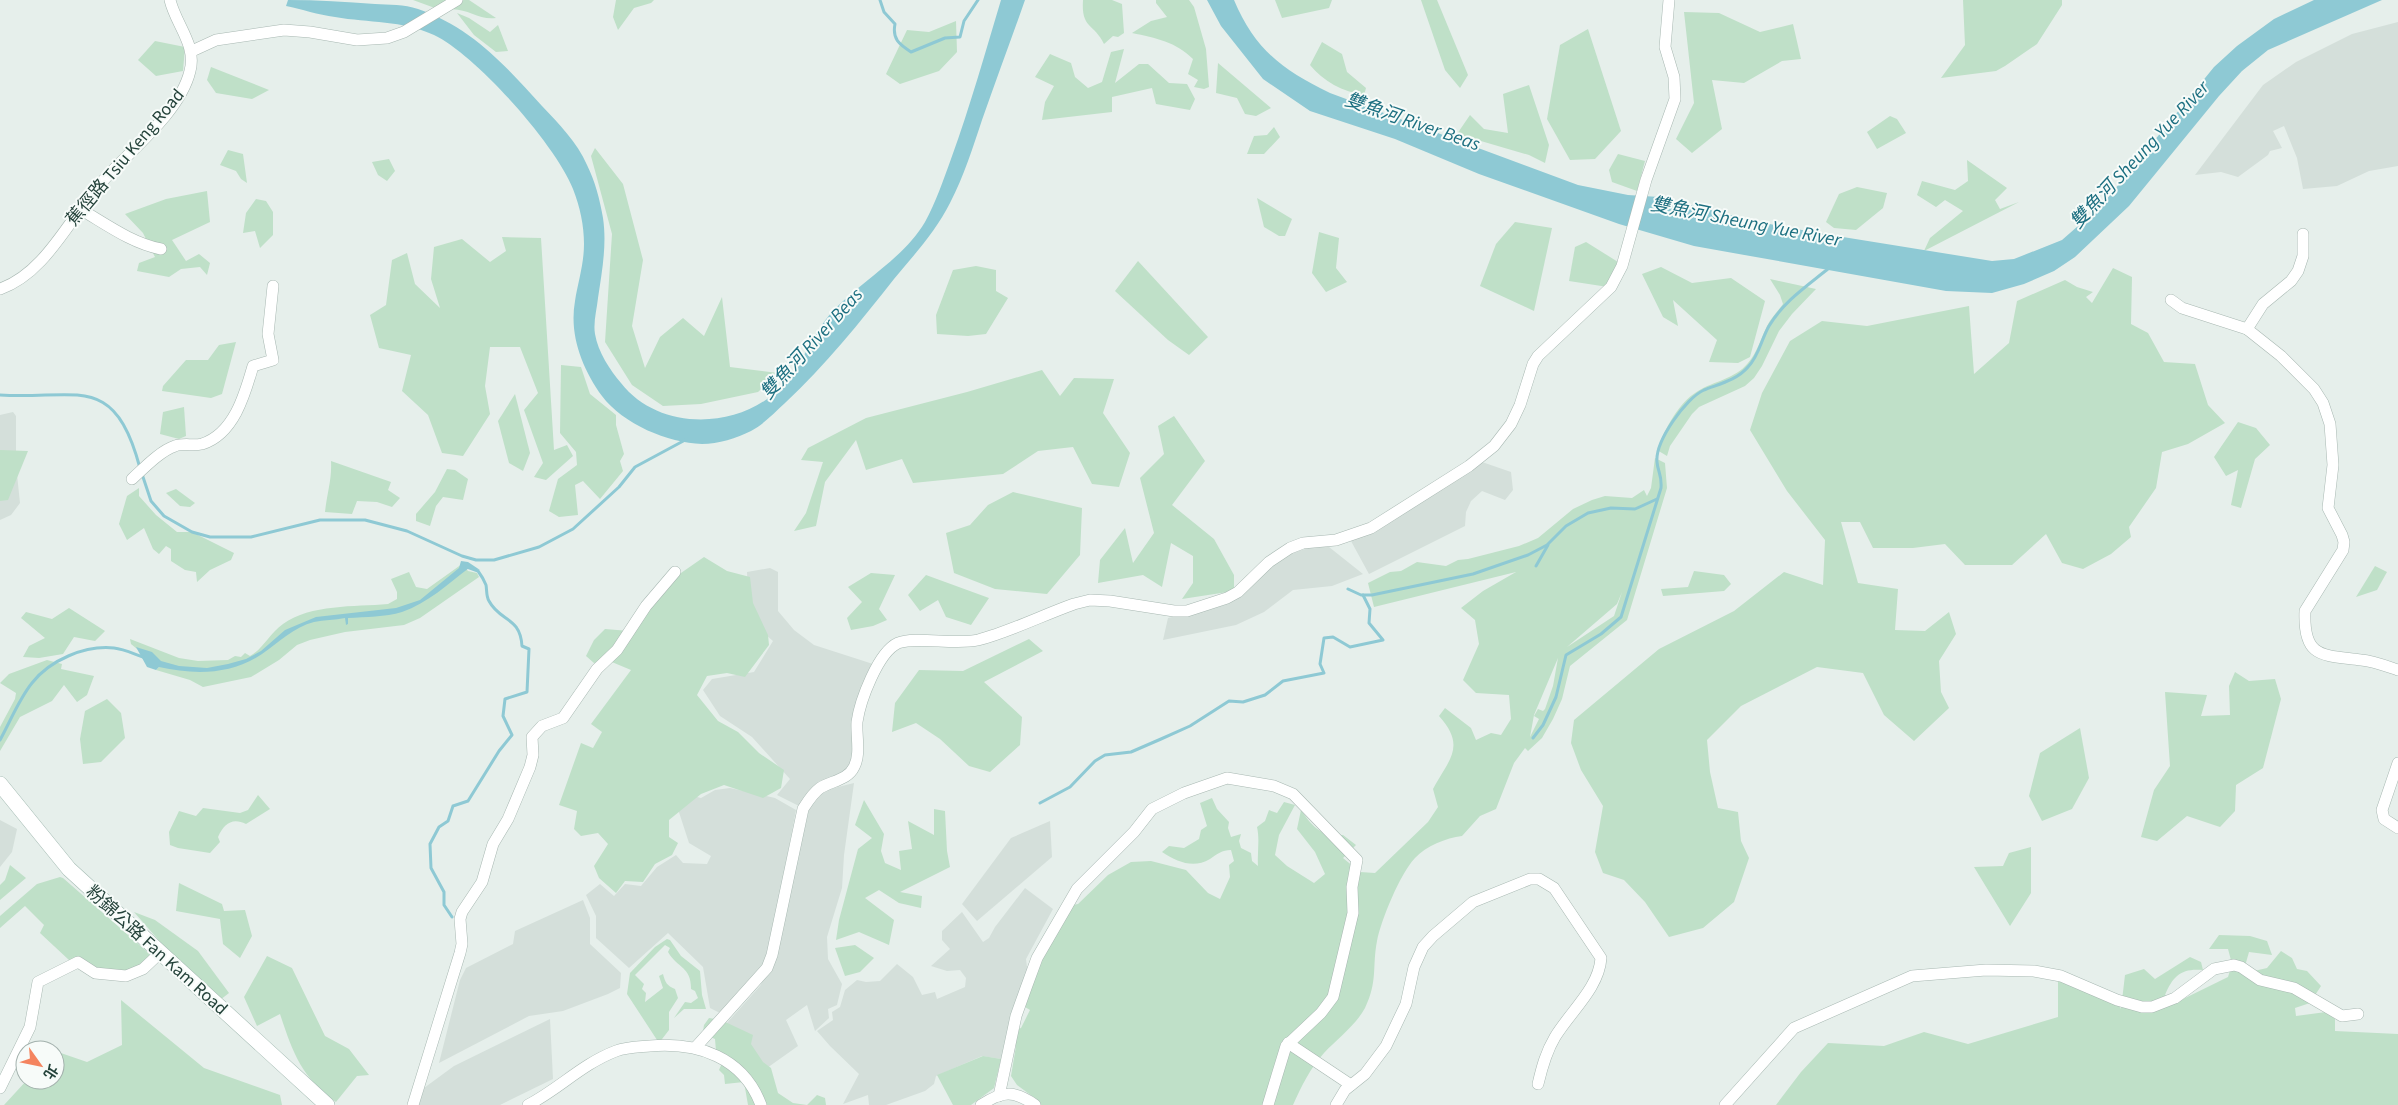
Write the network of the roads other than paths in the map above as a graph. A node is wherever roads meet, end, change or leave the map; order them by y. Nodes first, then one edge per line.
1 (170, 0) edge
2 (1669, 0) edge
3 (456, 2) edge
4 (192, 51) junction
5 (80, 209) junction
6 (2303, 234) dead end
7 (161, 248) dead end
8 (273, 286) dead end
9 (0, 289) edge
10 (2170, 300) dead end
11 (2247, 329) junction
12 (133, 478) dead end
13 (675, 572) dead end
14 (2398, 670) edge
15 (2398, 762) edge
16 (0, 784) edge
17 (2398, 828) edge
18 (160, 953) junction
19 (2358, 1014) dead end
20 (1288, 1043) junction
21 (695, 1048) junction
22 (1538, 1084) dead end
23 (1351, 1085) junction
24 (0, 1088) edge
25 (998, 1096) junction
26 (327, 1105) edge
27 (413, 1105) edge
28 (528, 1105) edge
29 (761, 1105) edge
30 (981, 1105) edge
31 (1035, 1105) edge
32 (1268, 1105) edge
33 (1336, 1105) edge
34 (1725, 1105) edge

1 - 4 street
2 - 21 street
3 - 4 street
4 - 5 street, 蕉徑路 Tsiu Keng Road
5 - 7 street
5 - 9 street, 蕉徑路 Tsiu Keng Road
6 - 11 street
8 - 12 street
10 - 11 street
11 - 14 street
13 - 27 street
15 - 17 street
16 - 18 main road, 粉錦公路 Fan Kam Road
18 - 24 street
18 - 26 main road, 粉錦公路 Fan Kam Road
19 - 34 street
20 - 23 street
20 - 25 street
20 - 32 street
21 - 28 street
21 - 29 street
22 - 23 street
23 - 33 street
25 - 30 street
25 - 31 street

